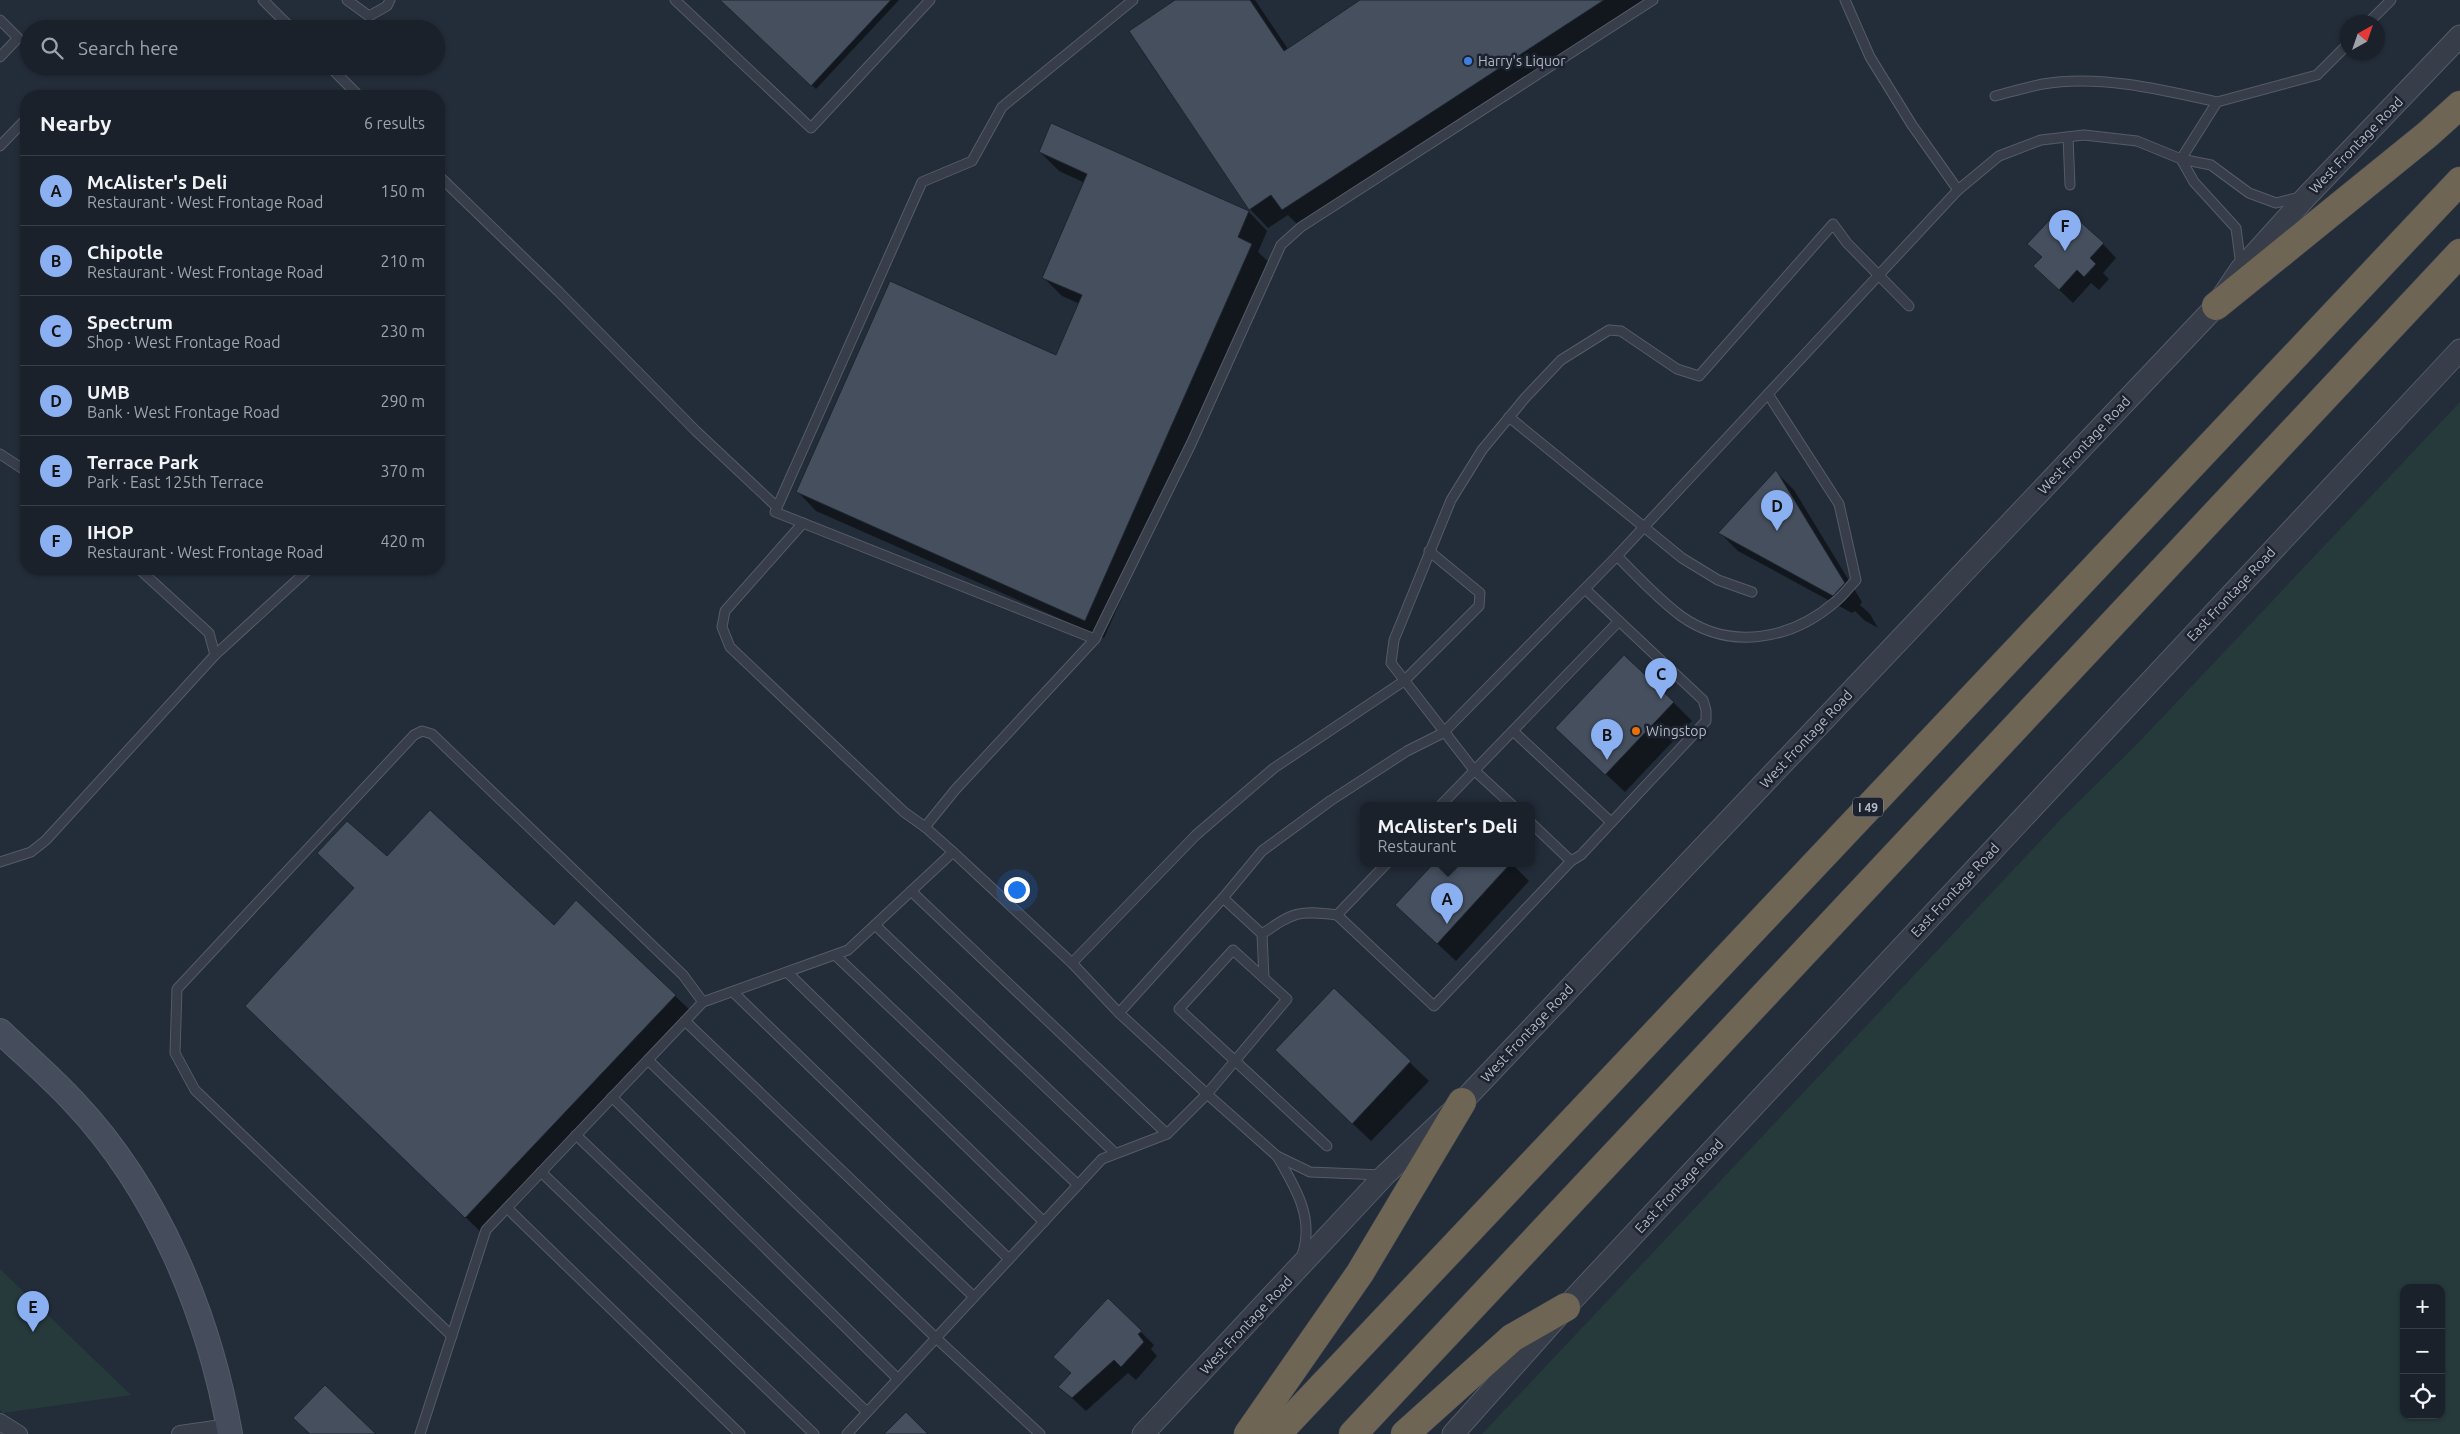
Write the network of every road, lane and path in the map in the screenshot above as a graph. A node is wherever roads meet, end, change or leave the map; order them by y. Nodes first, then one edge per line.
1 (263, 0) edge
2 (347, 0) edge
3 (390, 0) edge
4 (675, 0) edge
5 (930, 0) edge
6 (1133, 0) edge
7 (1653, 0) edge
8 (1845, 0) edge
9 (2391, 0) edge
10 (2376, 15) edge
11 (0, 20) edge
12 (283, 20) edge
13 (2460, 36) edge
14 (2340, 52) edge
15 (0, 57) edge
16 (338, 75) edge
17 (353, 90) edge
18 (1995, 96) dead end
19 (2218, 102) junction
20 (2460, 105) edge
21 (20, 125) edge
22 (2068, 137) junction
23 (0, 146) edge
24 (2181, 159) junction
25 (2460, 181) edge
26 (445, 182) edge
27 (2070, 185) dead end
28 (1958, 190) junction
29 (2307, 196) junction
30 (2460, 252) edge
31 (2241, 269) junction
32 (1878, 276) junction
33 (1909, 306) dead end
34 (2216, 306) junction
35 (2460, 350) edge
36 (1768, 394) junction
37 (1508, 417) junction
38 (0, 454) edge
39 (20, 467) edge
40 (778, 507) junction
41 (803, 523) junction
42 (1644, 526) junction
43 (1429, 550) junction
44 (1616, 556) junction
45 (146, 575) edge
46 (302, 575) edge
47 (1585, 589) junction
48 (1752, 592) dead end
49 (1619, 621) junction
50 (1095, 639) junction
51 (214, 655) junction
52 (1404, 681) junction
53 (1513, 731) junction
54 (1444, 732) junction
55 (1474, 770) junction
56 (1444, 802) edge
57 (1509, 802) edge
58 (1611, 822) junction
59 (925, 827) junction
60 (1535, 827) edge
61 (953, 852) junction
62 (1571, 861) junction
63 (0, 862) edge
64 (1383, 867) edge
65 (911, 891) junction
66 (1223, 898) junction
67 (1337, 915) junction
68 (875, 925) junction
69 (1262, 934) junction
70 (835, 955) junction
71 (1072, 963) junction
72 (787, 972) junction
73 (1264, 978) junction
74 (733, 992) junction
75 (703, 1002) junction
76 (1119, 1013) junction
77 (685, 1021) junction
78 (0, 1031) edge
79 (648, 1060) junction
80 (1234, 1062) junction
81 (1207, 1094) junction
82 (612, 1097) junction
83 (1462, 1102) junction
84 (1167, 1134) junction
85 (576, 1135) junction
86 (1327, 1146) dead end
87 (1115, 1154) junction
88 (1277, 1156) junction
89 (541, 1172) junction
90 (1385, 1175) junction
91 (1078, 1185) junction
92 (507, 1208) junction
93 (1044, 1222) junction
94 (1009, 1259) junction
95 (1295, 1274) junction
96 (974, 1297) junction
97 (1566, 1307) junction
98 (452, 1336) junction
99 (936, 1338) junction
100 (898, 1379) junction
101 (867, 1412) junction
102 (0, 1422) edge
103 (229, 1430) edge
104 (19, 1434) edge
105 (180, 1434) edge
106 (420, 1434) edge
107 (740, 1434) edge
108 (814, 1434) edge
109 (847, 1434) edge
110 (1040, 1434) edge
111 (1143, 1434) edge
112 (1248, 1434) edge
113 (1277, 1434) edge
114 (1353, 1434) edge
115 (1405, 1434) edge
116 (1453, 1434) edge

1 - 12 lane
2 - 3 lane
4 - 5 lane
6 - 40 lane
7 - 50 lane
8 - 28 lane
9 - 10 lane
11 - 15 lane
13 - 29 street, West Frontage Road
14 - 19 lane
16 - 17 lane
18 - 19 lane
19 - 24 lane
20 - 34 highway
21 - 23 lane
22 - 24 lane
22 - 27 lane
22 - 28 lane
24 - 29 lane
24 - 31 lane
25 - 113 highway, I 49
26 - 40 lane
28 - 32 lane
29 - 31 street, West Frontage Road
30 - 114 highway
31 - 34 street, West Frontage Road
32 - 33 lane
32 - 36 lane
32 - 37 lane
34 - 83 street, West Frontage Road
35 - 97 street, East Frontage Road
36 - 42 lane
36 - 44 lane
37 - 42 lane
37 - 43 lane
38 - 39 lane
40 - 41 lane
41 - 50 lane
41 - 59 lane
42 - 44 lane
42 - 48 lane
43 - 52 lane
43 - 52 lane
44 - 47 lane
45 - 51 lane
46 - 51 lane
47 - 49 lane
47 - 54 lane
49 - 53 lane
49 - 58 lane
50 - 59 lane
51 - 63 lane
52 - 54 lane
52 - 71 lane
53 - 55 lane
53 - 58 lane
54 - 55 lane
54 - 66 lane
55 - 56 lane
55 - 57 lane
58 - 62 lane
59 - 61 lane
60 - 62 lane
61 - 65 lane
61 - 71 lane
62 - 67 lane
64 - 67 lane
65 - 68 lane
65 - 84 lane
66 - 69 lane
66 - 76 lane
67 - 69 lane
68 - 70 lane
68 - 87 lane
69 - 73 lane
70 - 72 lane
70 - 91 lane
71 - 76 lane
72 - 74 lane
72 - 93 lane
73 - 80 lane
73 - 80 lane
74 - 75 lane
74 - 94 lane
75 - 77 lane
75 - 98 lane
76 - 81 lane
77 - 79 lane
77 - 96 lane
78 - 103 main road
79 - 82 lane
79 - 99 lane
80 - 81 lane
80 - 86 lane
81 - 84 lane
81 - 88 lane
82 - 85 lane
82 - 100 lane
83 - 90 street, West Frontage Road
83 - 112 highway
84 - 87 lane
85 - 89 lane
85 - 101 lane
87 - 91 lane
88 - 90 lane
88 - 95 lane
89 - 92 lane
89 - 108 lane
90 - 95 street, West Frontage Road
91 - 93 lane
92 - 98 lane
92 - 107 lane
93 - 94 lane
94 - 96 lane
95 - 111 street, West Frontage Road
96 - 99 lane
97 - 115 highway
97 - 116 street, East Frontage Road
98 - 106 lane
99 - 100 lane
99 - 110 lane
100 - 101 lane
101 - 109 lane
102 - 104 street
103 - 105 street

